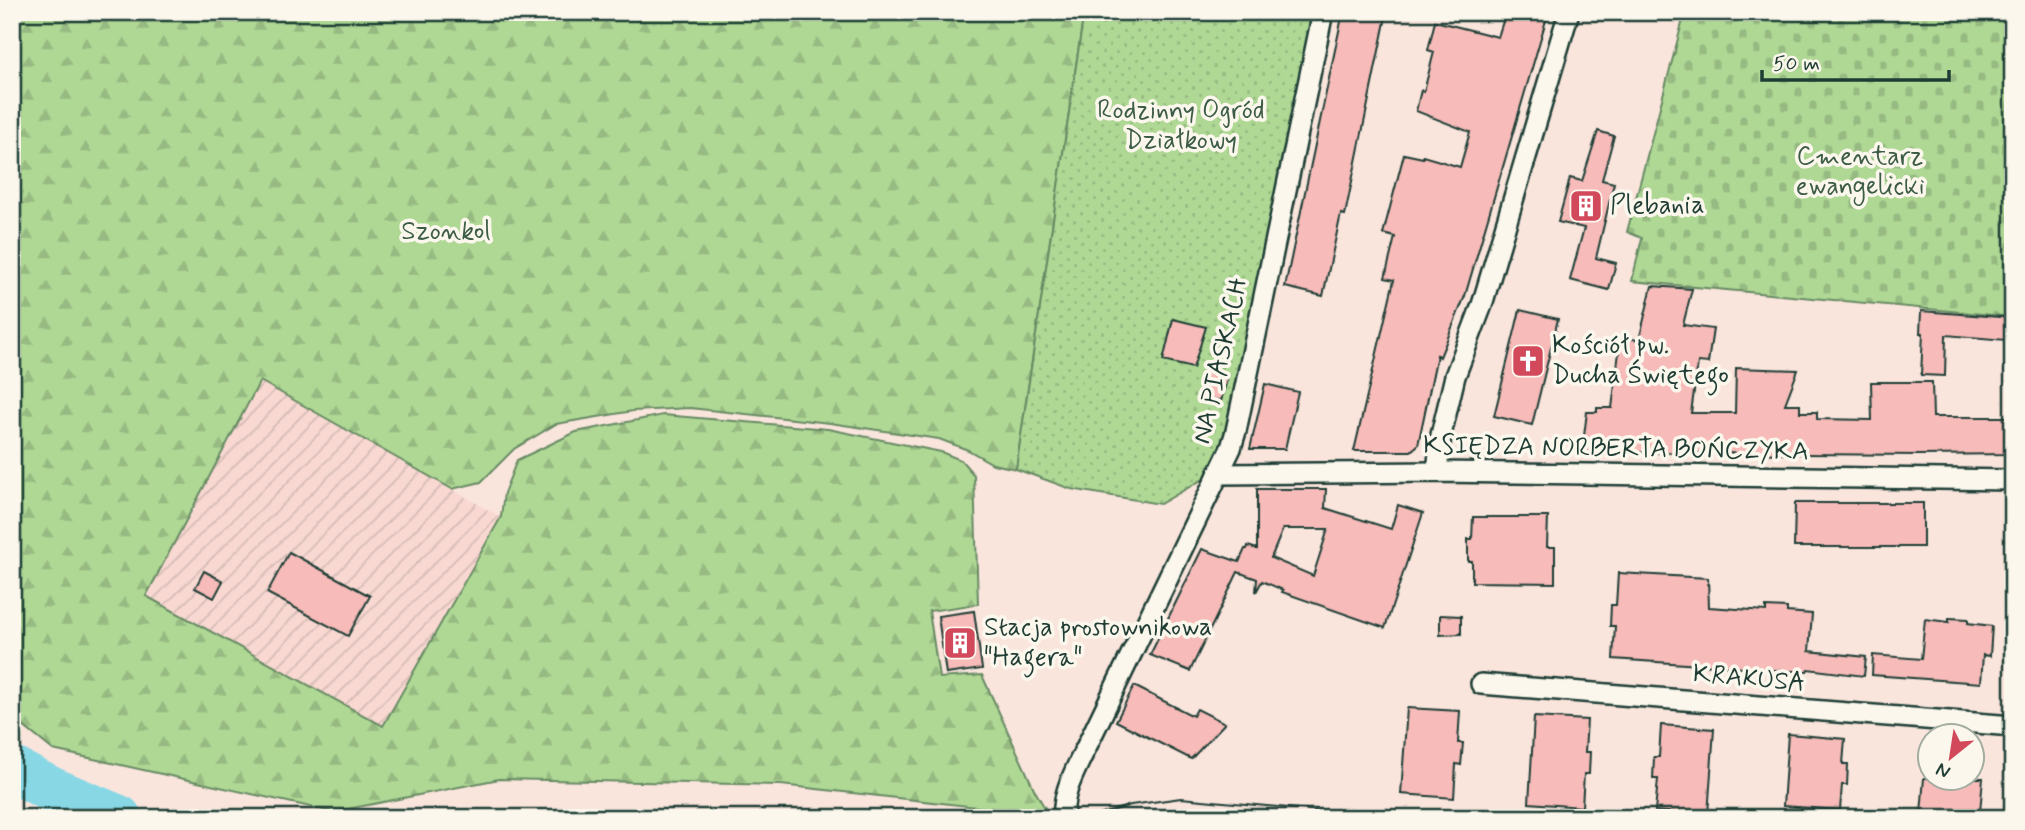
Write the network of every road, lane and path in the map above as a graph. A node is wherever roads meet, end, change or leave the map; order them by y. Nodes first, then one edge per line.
1 (1323, 12) edge
2 (1569, 12) edge
3 (1437, 472) junction
4 (1218, 474) junction
5 (2013, 480) edge
6 (1481, 684) dead end
7 (2013, 726) edge
8 (1064, 818) edge

1 - 4 street, NA PIASKACH
2 - 3 street
3 - 4 street, KSIĘDZA NORBERTA BOŃCZYKA
3 - 5 street, KSIĘDZA NORBERTA BOŃCZYKA
4 - 8 street, NA PIASKACH
6 - 7 street, KRAKUSA

